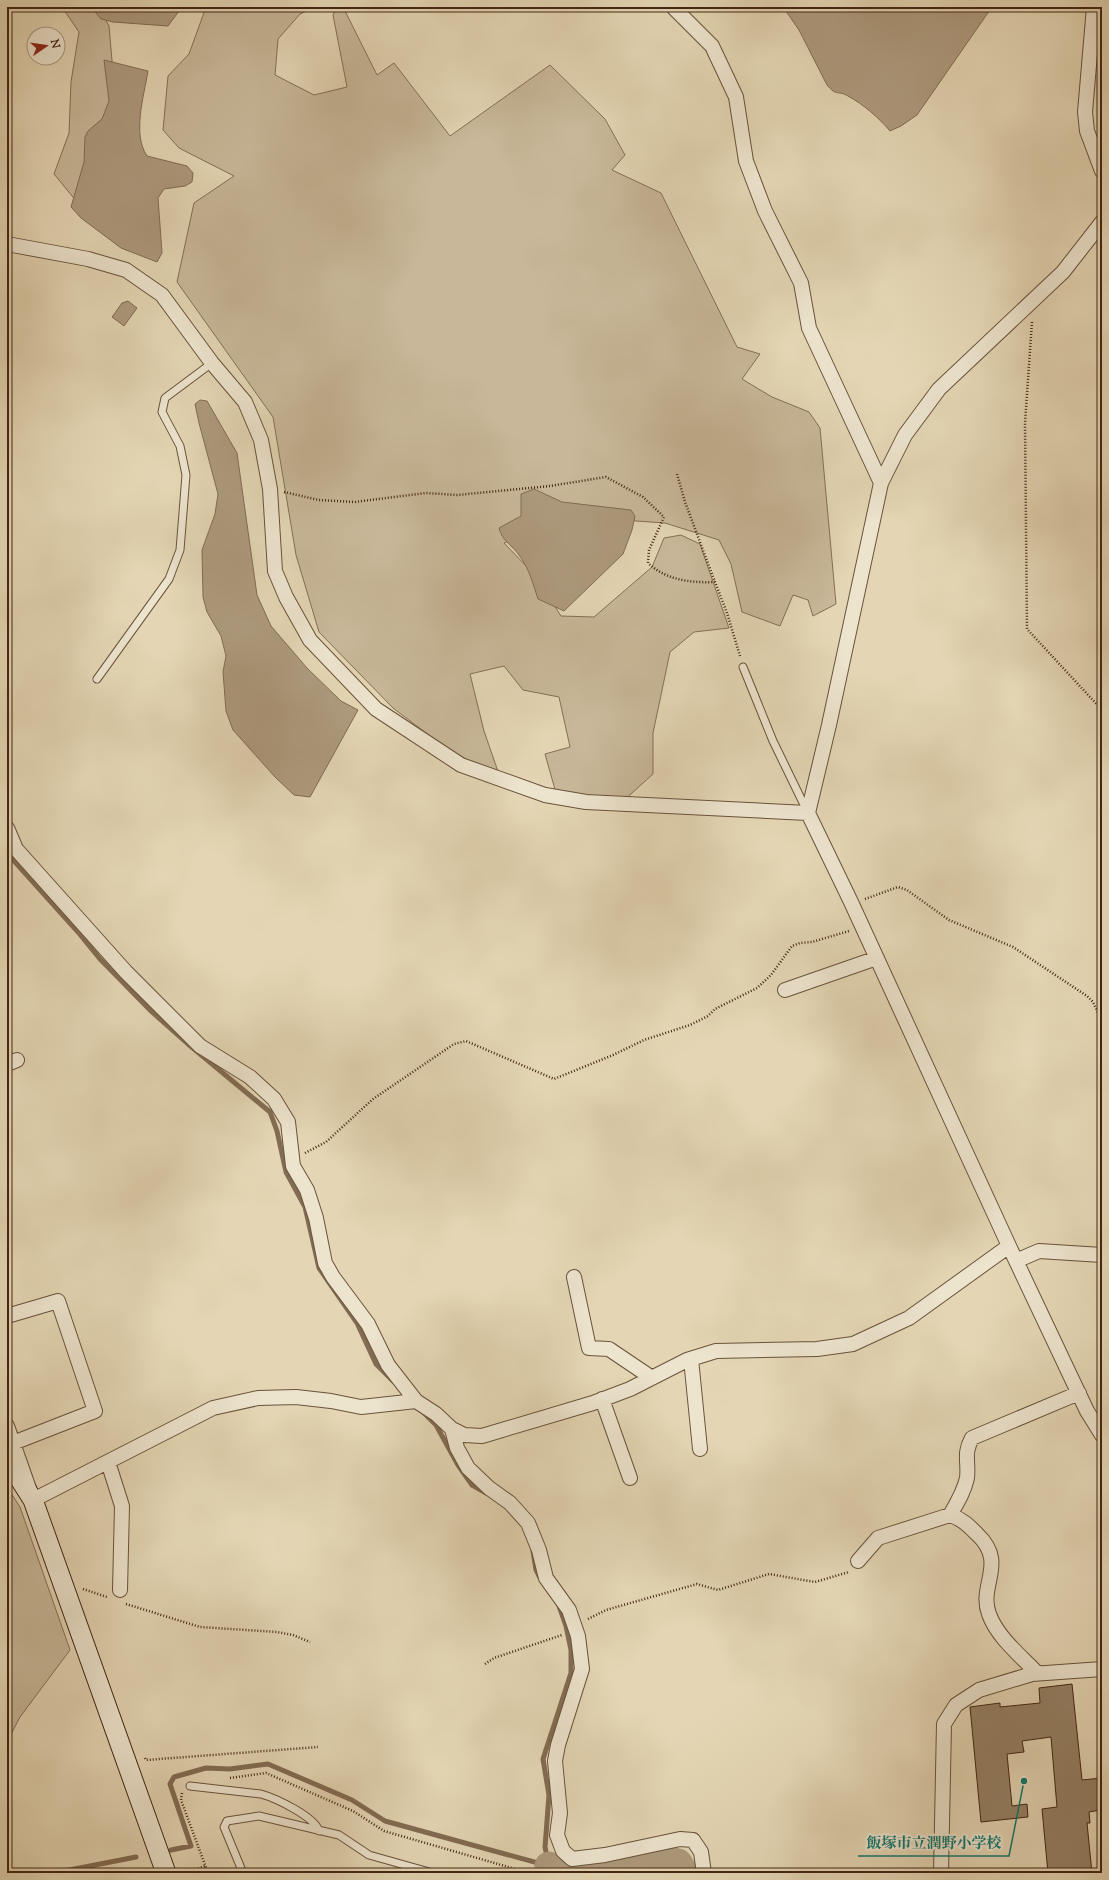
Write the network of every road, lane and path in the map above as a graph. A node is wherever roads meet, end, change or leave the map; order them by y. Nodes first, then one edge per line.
1 (673, 7) edge
2 (1094, 7) edge
3 (1102, 171) edge
4 (1102, 222) edge
5 (7, 244) edge
6 (1033, 299) junction
7 (212, 363) junction
8 (677, 474) dead end
9 (881, 483) junction
10 (270, 489) junction
11 (715, 582) junction
12 (743, 667) joint
13 (97, 679) dead end
14 (1102, 710) edge
15 (808, 813) junction
16 (7, 828) edge
17 (851, 902) junction
18 (862, 925) junction
19 (877, 958) junction
20 (785, 990) dead end
21 (1102, 1021) edge
22 (292, 1156) junction
23 (1009, 1246) junction
24 (1102, 1256) edge
25 (1016, 1262) junction
26 (574, 1277) dead end
27 (7, 1316) edge
28 (691, 1359) junction
29 (652, 1378) junction
30 (1079, 1393) junction
31 (602, 1399) junction
32 (416, 1401) junction
33 (7, 1426) edge
34 (452, 1429) junction
35 (1102, 1435) edge
36 (700, 1449) dead end
37 (10, 1451) edge
38 (108, 1462) junction
39 (630, 1478) dead end
40 (33, 1500) junction
41 (950, 1515) junction
42 (858, 1561) joint
43 (64, 1589) junction
44 (115, 1594) joint
45 (124, 1603) dead end
46 (575, 1629) junction
47 (310, 1642) dead end
48 (485, 1664) dead end
49 (1102, 1669) edge
50 (1037, 1673) junction
51 (318, 1747) dead end
52 (142, 1755) dead end
53 (190, 1786) dead end
54 (319, 1831) junction
55 (205, 1866) dead end
56 (166, 1873) edge
57 (187, 1873) edge
58 (243, 1873) edge
59 (433, 1873) edge
60 (654, 1873) edge
61 (670, 1873) edge
62 (704, 1873) edge
63 (941, 1873) edge

1 - 9 street
2 - 3 street
4 - 6 street
5 - 7 street
6 - 9 street
6 - 14 path
7 - 10 street
7 - 13 lane
8 - 11 path
9 - 15 street
10 - 11 path
10 - 15 street
11 - 12 path
12 - 15 lane
15 - 17 street
16 - 22 street
17 - 18 street
17 - 21 path
18 - 19 street
18 - 22 path
19 - 20 street
19 - 23 street
22 - 32 street
23 - 25 street
23 - 28 street
24 - 25 street
25 - 30 street
26 - 29 street
27 - 37 street
28 - 29 street
28 - 36 street
29 - 31 street
30 - 35 street
30 - 41 street
31 - 34 street
31 - 39 street
32 - 34 street
32 - 38 street
33 - 37 street
34 - 46 street
37 - 40 street
38 - 40 street
38 - 44 street
40 - 43 street
41 - 42 street
41 - 50 street
42 - 46 path
43 - 44 path
43 - 56 street
45 - 47 path
46 - 48 path
46 - 62 street
49 - 50 street
50 - 63 street
51 - 52 path
53 - 54 lane
54 - 58 lane
54 - 59 lane
55 - 57 path
60 - 61 path

